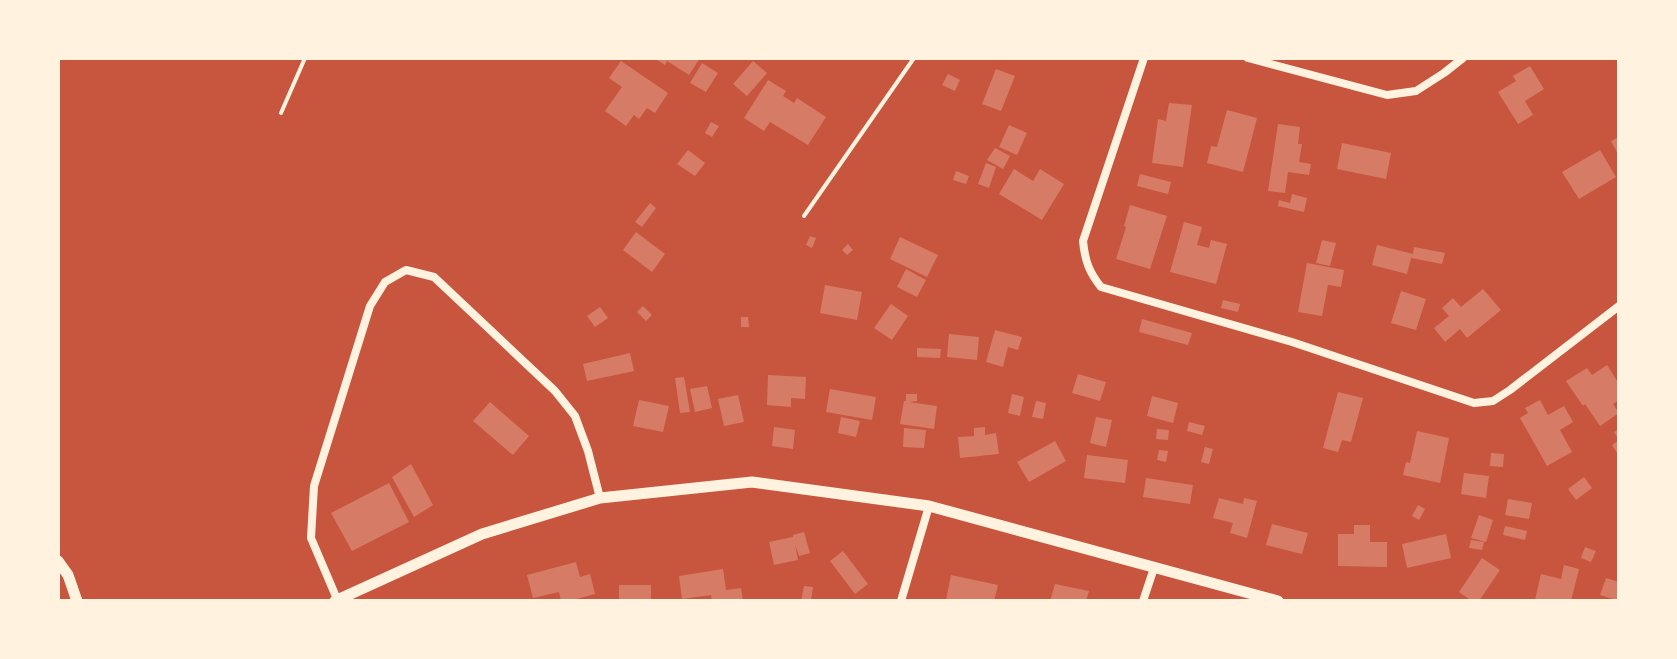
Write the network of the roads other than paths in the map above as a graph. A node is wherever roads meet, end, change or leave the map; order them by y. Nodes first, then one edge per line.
1 (305, 58) edge
2 (914, 58) edge
3 (1144, 58) edge
4 (1248, 58) edge
5 (1463, 58) edge
6 (281, 113) dead end
7 (804, 216) dead end
8 (1619, 306) edge
9 (600, 498) junction
10 (929, 506) junction
11 (58, 561) edge
12 (1154, 568) junction
13 (336, 600) edge
14 (77, 601) edge
15 (901, 601) edge
16 (1143, 601) edge
17 (1278, 601) edge

1 - 6 lane
2 - 7 lane
3 - 8 street
4 - 5 street
9 - 10 street
9 - 13 street
9 - 13 street
10 - 12 street
10 - 15 street
11 - 14 street
12 - 16 street
12 - 17 street

